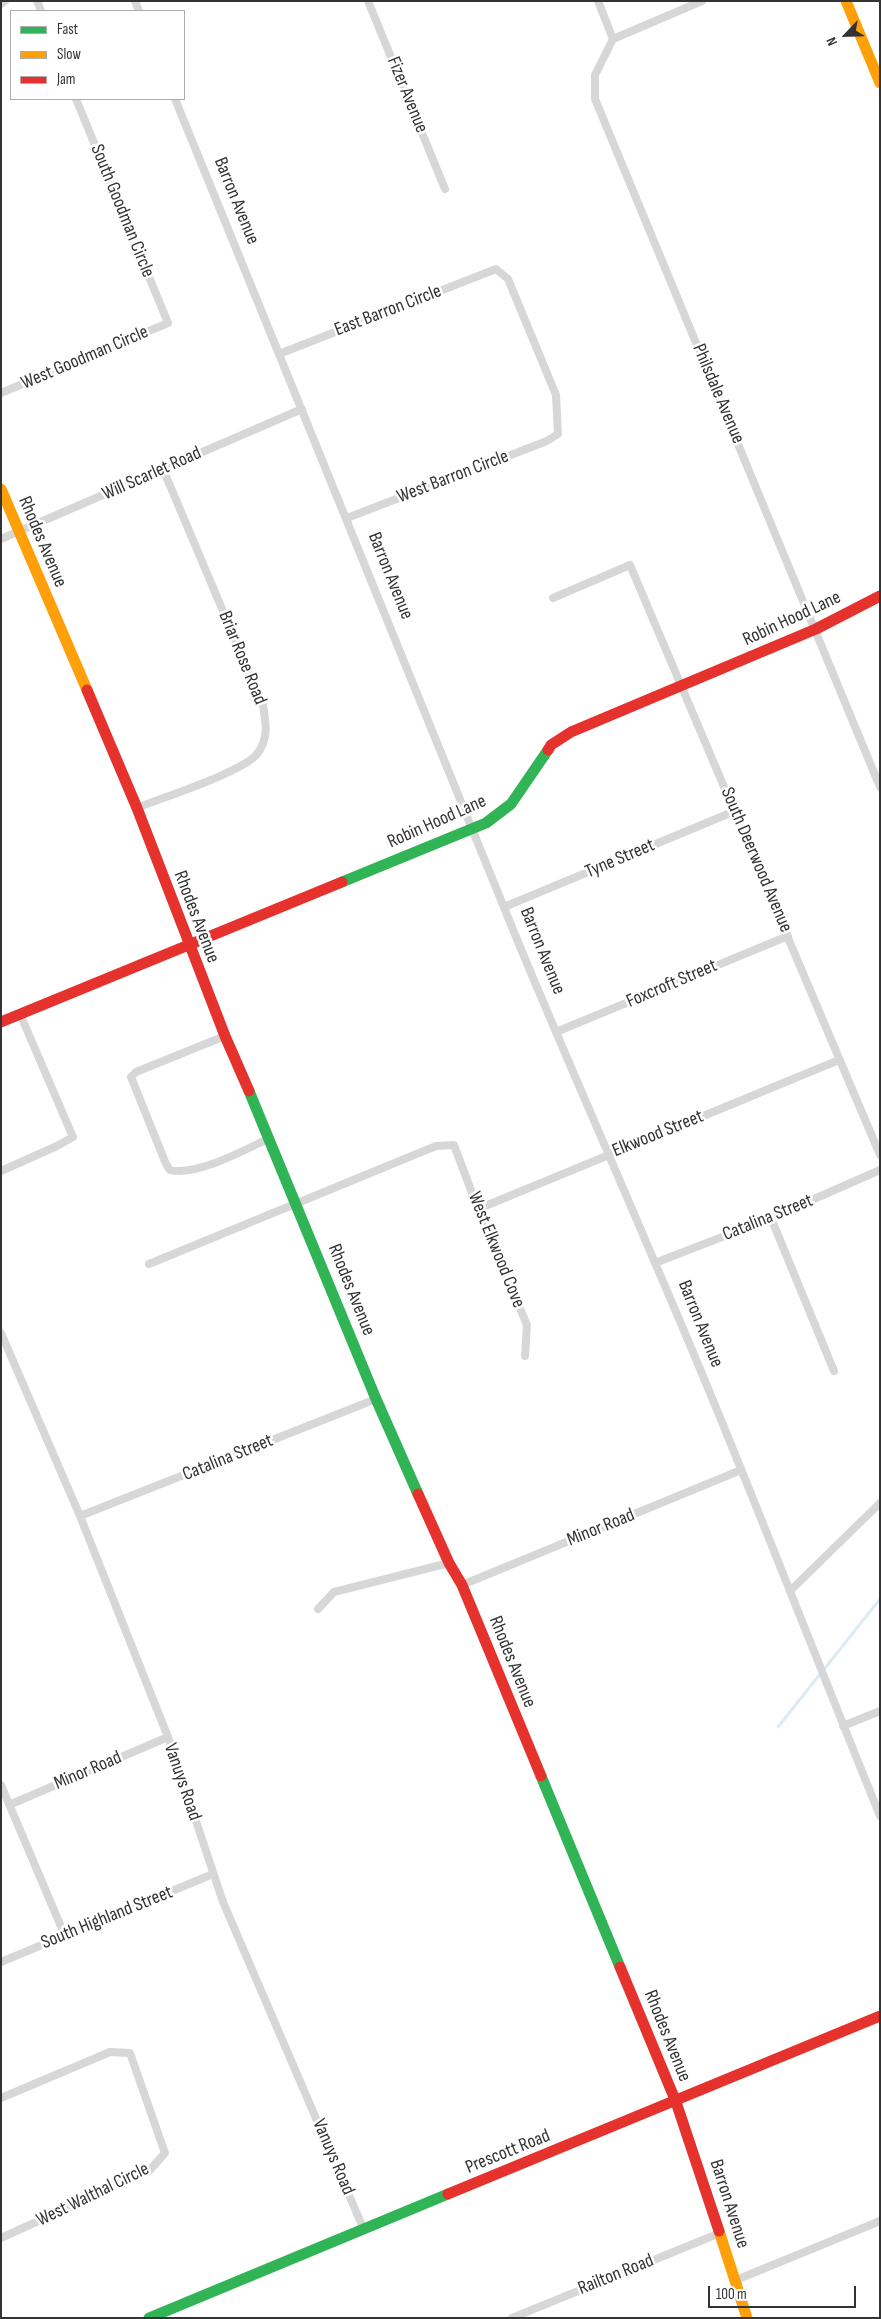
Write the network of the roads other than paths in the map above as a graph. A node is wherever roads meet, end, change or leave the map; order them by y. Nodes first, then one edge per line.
1 (5, 1) edge
2 (368, 1) edge
3 (598, 1) edge
4 (702, 1) edge
5 (846, 1) edge
6 (1, 4) edge
7 (613, 39) junction
8 (880, 83) edge
9 (76, 100) edge
10 (175, 100) edge
11 (445, 189) dead end
12 (168, 323) joint
13 (279, 354) junction
14 (1, 392) edge
15 (302, 408) junction
16 (558, 434) joint
17 (163, 469) junction
18 (1, 489) edge
19 (347, 518) junction
20 (19, 532) junction
21 (1, 539) edge
22 (880, 596) edge
23 (553, 598) dead end
24 (816, 629) junction
25 (682, 687) junction
26 (880, 787) edge
27 (136, 808) junction
28 (735, 811) junction
29 (472, 829) junction
30 (504, 907) junction
31 (788, 936) junction
32 (188, 946) junction
33 (20, 1014) junction
34 (1, 1022) edge
35 (556, 1032) junction
36 (225, 1036) junction
37 (838, 1060) junction
38 (270, 1138) junction
39 (607, 1155) junction
40 (880, 1155) edge
41 (880, 1170) edge
42 (1, 1171) edge
43 (297, 1204) junction
44 (478, 1209) junction
45 (771, 1218) junction
46 (656, 1263) junction
47 (149, 1264) dead end
48 (1, 1333) edge
49 (525, 1356) dead end
50 (834, 1371) dead end
51 (376, 1399) junction
52 (741, 1470) junction
53 (880, 1503) edge
54 (80, 1516) junction
55 (449, 1563) junction
56 (462, 1585) junction
57 (790, 1591) junction
58 (318, 1609) dead end
59 (880, 1711) edge
60 (843, 1726) junction
61 (168, 1737) junction
62 (1, 1785) edge
63 (9, 1805) junction
64 (880, 1816) edge
65 (213, 1874) junction
66 (65, 1936) junction
67 (1, 1962) edge
68 (880, 2016) edge
69 (1, 2098) edge
70 (676, 2102) junction
71 (880, 2221) edge
72 (364, 2230) junction
73 (720, 2233) junction
74 (1, 2238) edge
75 (736, 2280) junction
76 (174, 2313) edge
77 (149, 2318) edge
78 (512, 2318) edge
79 (747, 2318) edge

1 - 6 street
2 - 11 street, Fizer Avenue
3 - 7 street
4 - 7 street
5 - 8 main road
7 - 24 street, Philsdale Avenue
9 - 12 street, South Goodman Circle
10 - 13 street, Barron Avenue
12 - 14 street, West Goodman Circle
13 - 15 street, Barron Avenue
13 - 16 street, East Barron Circle
15 - 17 street, Will Scarlet Road
15 - 19 street, Barron Avenue
16 - 19 street, West Barron Circle
17 - 20 street, Will Scarlet Road
17 - 27 street, Briar Rose Road
18 - 20 main road, Rhodes Avenue
19 - 29 street, Barron Avenue
20 - 21 street, Will Scarlet Road
20 - 27 main road, Rhodes Avenue
22 - 24 main road, Robin Hood Lane
23 - 25 street, South Deerwood Avenue
24 - 25 main road, Robin Hood Lane
24 - 26 street, Philsdale Avenue
25 - 28 street, South Deerwood Avenue
25 - 29 main road, Robin Hood Lane
27 - 32 main road, Rhodes Avenue
28 - 30 street, Tyne Street
28 - 31 street, South Deerwood Avenue
29 - 30 street, Barron Avenue
29 - 32 main road, Robin Hood Lane
30 - 35 street, Barron Avenue
31 - 35 street, Foxcroft Street
31 - 37 street, South Deerwood Avenue
32 - 33 main road, Robin Hood Lane
32 - 36 main road, Rhodes Avenue
33 - 34 main road, Robin Hood Lane
33 - 42 street
35 - 39 street, Barron Avenue
36 - 38 main road, Rhodes Avenue
36 - 38 street
37 - 39 street, Elkwood Street
37 - 40 street, South Deerwood Avenue
38 - 43 main road, Rhodes Avenue
39 - 44 street, Elkwood Street
39 - 46 street, Barron Avenue
41 - 45 street, Catalina Street
43 - 44 street, West Elkwood Cove
43 - 47 street
43 - 51 main road, Rhodes Avenue
44 - 49 street, West Elkwood Cove
45 - 46 street, Catalina Street
45 - 50 street
46 - 52 street, Barron Avenue
48 - 54 street, Vanuys Road
51 - 54 street, Catalina Street
51 - 55 main road, Rhodes Avenue
52 - 56 street, Minor Road
52 - 57 street, Barron Avenue
53 - 57 street
54 - 61 street, Vanuys Road
55 - 56 main road, Rhodes Avenue
55 - 58 street
56 - 70 main road, Rhodes Avenue
57 - 60 street, Barron Avenue
59 - 60 street
60 - 64 street, Barron Avenue
61 - 63 street, Minor Road
61 - 65 street, Vanuys Road
62 - 63 street
63 - 66 street
65 - 66 street, South Highland Street
65 - 72 street, Vanuys Road
66 - 67 street, South Highland Street
68 - 70 main road, Prescott Road
69 - 74 street, West Walthal Circle
70 - 72 main road, Prescott Road
70 - 73 main road, Barron Avenue
71 - 75 street
72 - 76 main road, Prescott Road
73 - 75 main road, Barron Avenue
73 - 78 street, Railton Road
75 - 79 main road, Barron Avenue
76 - 77 main road, Prescott Road

